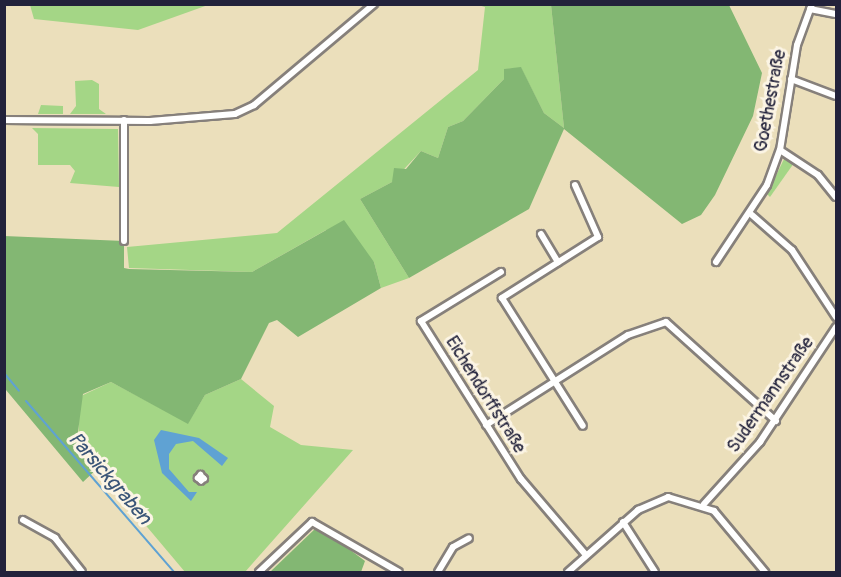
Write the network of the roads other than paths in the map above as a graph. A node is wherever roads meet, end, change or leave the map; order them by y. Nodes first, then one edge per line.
1 (374, 4) edge
2 (811, 7) edge
3 (837, 14) edge
4 (791, 79) junction
5 (837, 96) edge
6 (4, 120) edge
7 (124, 120) junction
8 (780, 150) junction
9 (575, 184) dead end
10 (837, 197) edge
11 (752, 214) junction
12 (541, 234) dead end
13 (124, 241) dead end
14 (558, 262) junction
15 (716, 262) dead end
16 (501, 272) dead end
17 (837, 316) edge
18 (837, 327) edge
19 (554, 380) junction
20 (776, 421) junction
21 (486, 425) junction
22 (583, 426) dead end
23 (704, 504) junction
24 (23, 520) dead end
25 (623, 522) junction
26 (469, 537) dead end
27 (586, 555) junction
28 (82, 573) edge
29 (259, 573) edge
30 (399, 573) edge
31 (438, 573) edge
32 (568, 573) edge
33 (655, 573) edge
34 (765, 573) edge

1 - 7 street
2 - 3 street
2 - 4 street, Goethestraße
4 - 5 street
4 - 8 street, Goethestraße
6 - 7 street
7 - 13 street
8 - 10 street
8 - 11 street, Goethestraße
9 - 14 street
11 - 15 street, Goethestraße
11 - 17 street
12 - 14 street
14 - 19 street
16 - 21 street, Eichendorffstraße
18 - 20 street, Sudermannstraße
19 - 20 street
19 - 21 street
19 - 22 street
20 - 23 street, Sudermannstraße
21 - 27 street, Eichendorffstraße
23 - 25 street
23 - 34 street
24 - 28 street
25 - 27 street
25 - 33 street
26 - 31 street
27 - 32 street
29 - 30 street

